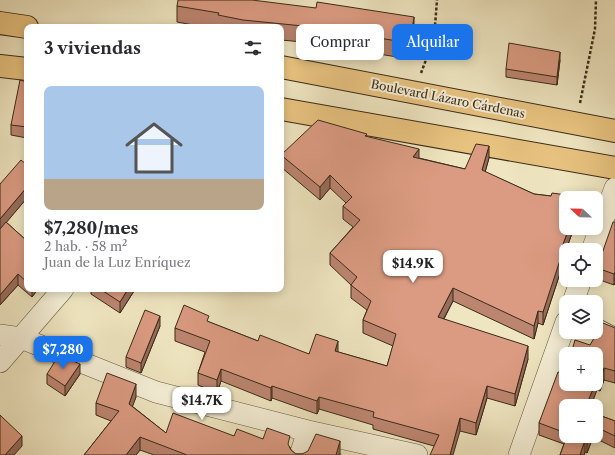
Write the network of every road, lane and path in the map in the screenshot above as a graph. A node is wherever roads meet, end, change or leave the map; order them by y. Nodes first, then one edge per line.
1 (437, 0) edge
2 (596, 0) edge
3 (0, 24) edge
4 (24, 28) edge
5 (0, 66) edge
6 (284, 68) edge
7 (24, 69) edge
8 (414, 93) junction
9 (284, 110) edge
10 (576, 123) junction
11 (615, 131) edge
12 (615, 168) edge
13 (615, 188) edge
14 (610, 221) edge
15 (596, 243) edge
16 (60, 292) edge
17 (603, 327) edge
18 (615, 333) edge
19 (0, 335) edge
20 (20, 338) junction
21 (560, 339) edge
22 (0, 362) edge
23 (308, 431) junction
24 (300, 455) edge
25 (417, 455) edge
26 (519, 455) edge

1 - 8 path
2 - 10 path
3 - 4 main road
5 - 7 main road
6 - 8 main road, Boulevard Lázaro Cárdenas
8 - 10 main road, Boulevard Lázaro Cárdenas
9 - 12 main road
10 - 11 main road, Boulevard Lázaro Cárdenas
13 - 14 street
14 - 15 street
16 - 20 street
17 - 18 lane
19 - 20 street
20 - 22 street
20 - 23 street
21 - 26 street
23 - 24 street
23 - 25 street

